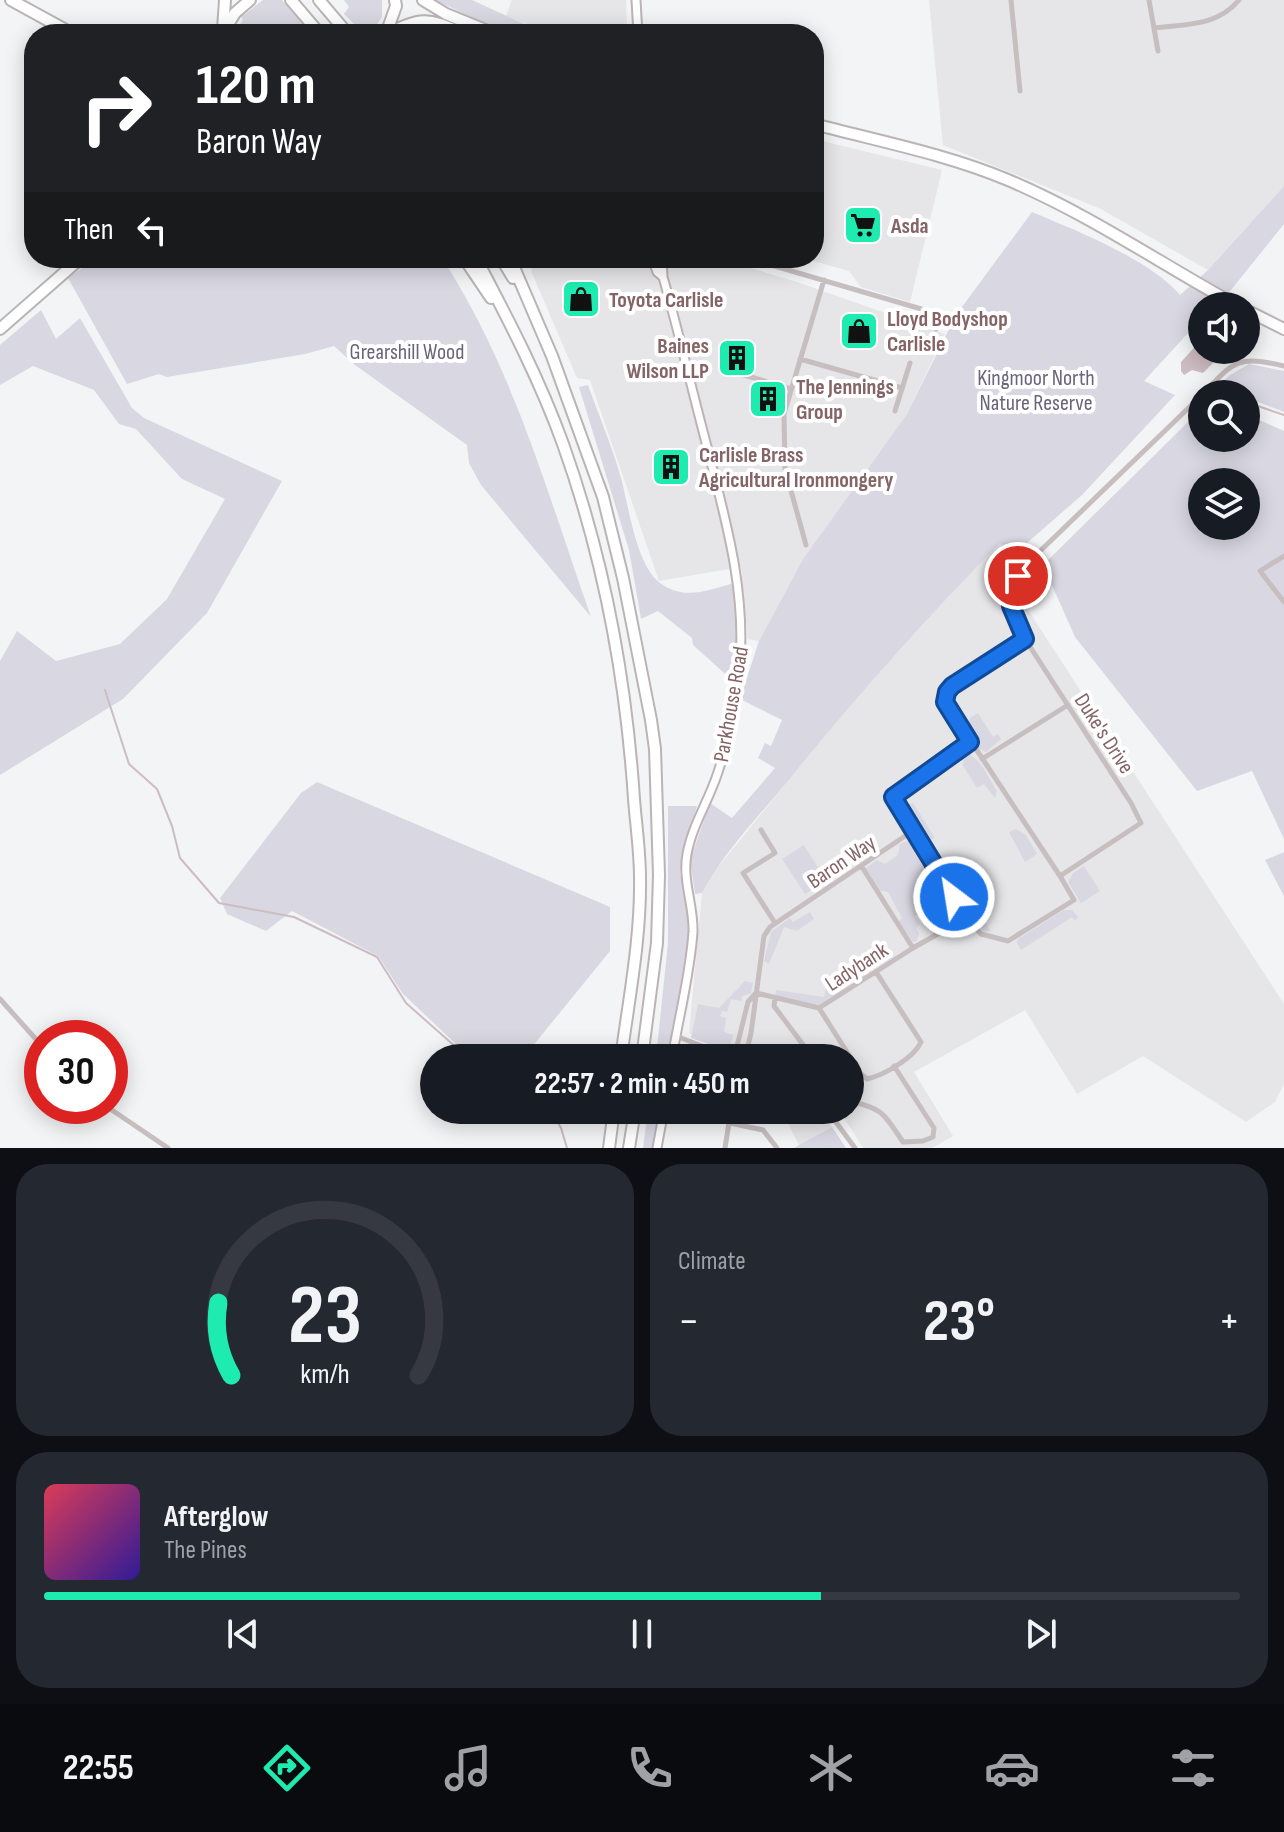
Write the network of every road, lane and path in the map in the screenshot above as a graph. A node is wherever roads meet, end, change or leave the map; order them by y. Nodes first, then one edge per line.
1 (11, 0) edge
2 (225, 0) edge
3 (250, 0) edge
4 (291, 0) edge
5 (319, 0) edge
6 (423, 0) edge
7 (636, 0) edge
8 (1011, 0) edge
9 (1149, 0) edge
10 (1239, 0) edge
11 (396, 3) edge
12 (55, 24) edge
13 (223, 24) edge
14 (228, 24) edge
15 (311, 24) edge
16 (339, 24) edge
17 (390, 24) edge
18 (403, 24) edge
19 (420, 24) edge
20 (442, 24) edge
21 (470, 24) edge
22 (638, 24) edge
23 (1155, 28) junction
24 (1158, 51) dead end
25 (1020, 91) dead end
26 (824, 127) edge
27 (70, 268) edge
28 (471, 268) edge
29 (481, 268) edge
30 (507, 268) edge
31 (514, 268) edge
32 (656, 268) edge
33 (663, 268) edge
34 (782, 268) edge
35 (663, 277) junction
36 (824, 280) junction
37 (1213, 292) edge
38 (533, 311) junction
39 (940, 314) junction
40 (1260, 317) edge
41 (952, 318) dead end
42 (0, 329) edge
43 (936, 329) dead end
44 (1284, 329) edge
45 (522, 347) junction
46 (800, 359) junction
47 (910, 363) dead end
48 (1284, 366) edge
49 (731, 371) dead end
50 (1217, 380) edge
51 (902, 388) junction
52 (791, 389) junction
53 (1188, 408) edge
54 (895, 411) dead end
55 (806, 545) dead end
56 (1284, 556) edge
57 (1284, 602) edge
58 (1025, 639) junction
59 (1068, 705) junction
60 (970, 742) junction
61 (982, 759) junction
62 (761, 830) dead end
63 (914, 830) junction
64 (862, 867) junction
65 (1060, 876) junction
66 (966, 918) junction
67 (775, 923) junction
68 (913, 948) junction
69 (876, 972) junction
70 (756, 993) junction
71 (775, 998) junction
72 (0, 999) edge
73 (819, 1008) junction
74 (24, 1026) edge
75 (676, 1036) junction
76 (623, 1044) edge
77 (644, 1044) edge
78 (675, 1044) edge
79 (697, 1044) edge
80 (738, 1044) edge
81 (748, 1044) edge
82 (802, 1044) edge
83 (894, 1066) junction
84 (864, 1104) edge
85 (128, 1121) edge
86 (612, 1124) edge
87 (633, 1124) edge
88 (661, 1124) edge
89 (730, 1124) edge
90 (735, 1124) edge
91 (837, 1124) edge
92 (168, 1148) edge
93 (609, 1148) edge
94 (629, 1148) edge
95 (657, 1148) edge
96 (725, 1148) edge
97 (777, 1148) edge
98 (855, 1148) edge

1 - 12 highway
2 - 13 highway
3 - 14 highway
4 - 15 highway
5 - 16 highway
6 - 21 highway
7 - 22 street
8 - 25 street
9 - 23 street
10 - 23 street
11 - 17 highway
11 - 18 highway
19 - 20 highway
23 - 24 street
26 - 37 highway
27 - 42 highway
28 - 45 highway
29 - 45 highway
30 - 38 highway
31 - 38 highway
32 - 35 street, Parkhouse Road
33 - 35 street, Parkhouse Road
34 - 36 street
35 - 75 street, Parkhouse Road
36 - 39 street
36 - 46 street
38 - 77 highway
39 - 41 street
39 - 43 street
40 - 44 highway
45 - 76 highway
46 - 51 street
46 - 52 street
47 - 51 street
48 - 50 street, Duke's Drive
49 - 52 street
51 - 54 street
52 - 55 street
53 - 58 street, Duke's Drive
56 - 57 street
58 - 59 street, Duke's Drive
58 - 60 street
59 - 61 street
59 - 65 street, Duke's Drive
60 - 61 street
60 - 63 street
61 - 65 street
62 - 67 street
63 - 64 street, Baron Way
63 - 66 street
64 - 67 street, Baron Way
64 - 68 street
65 - 66 street
66 - 68 street, Ladybank
67 - 70 street
68 - 69 street, Ladybank
69 - 73 street, Ladybank
69 - 83 street
70 - 71 street, Ladybank
70 - 80 street
70 - 81 street
71 - 73 street, Ladybank
71 - 82 street
72 - 74 street
73 - 83 street
75 - 78 street, Parkhouse Road
75 - 79 street
83 - 84 street
85 - 92 street
86 - 93 highway
87 - 94 highway
88 - 95 street
89 - 96 street
90 - 97 street
91 - 98 street

